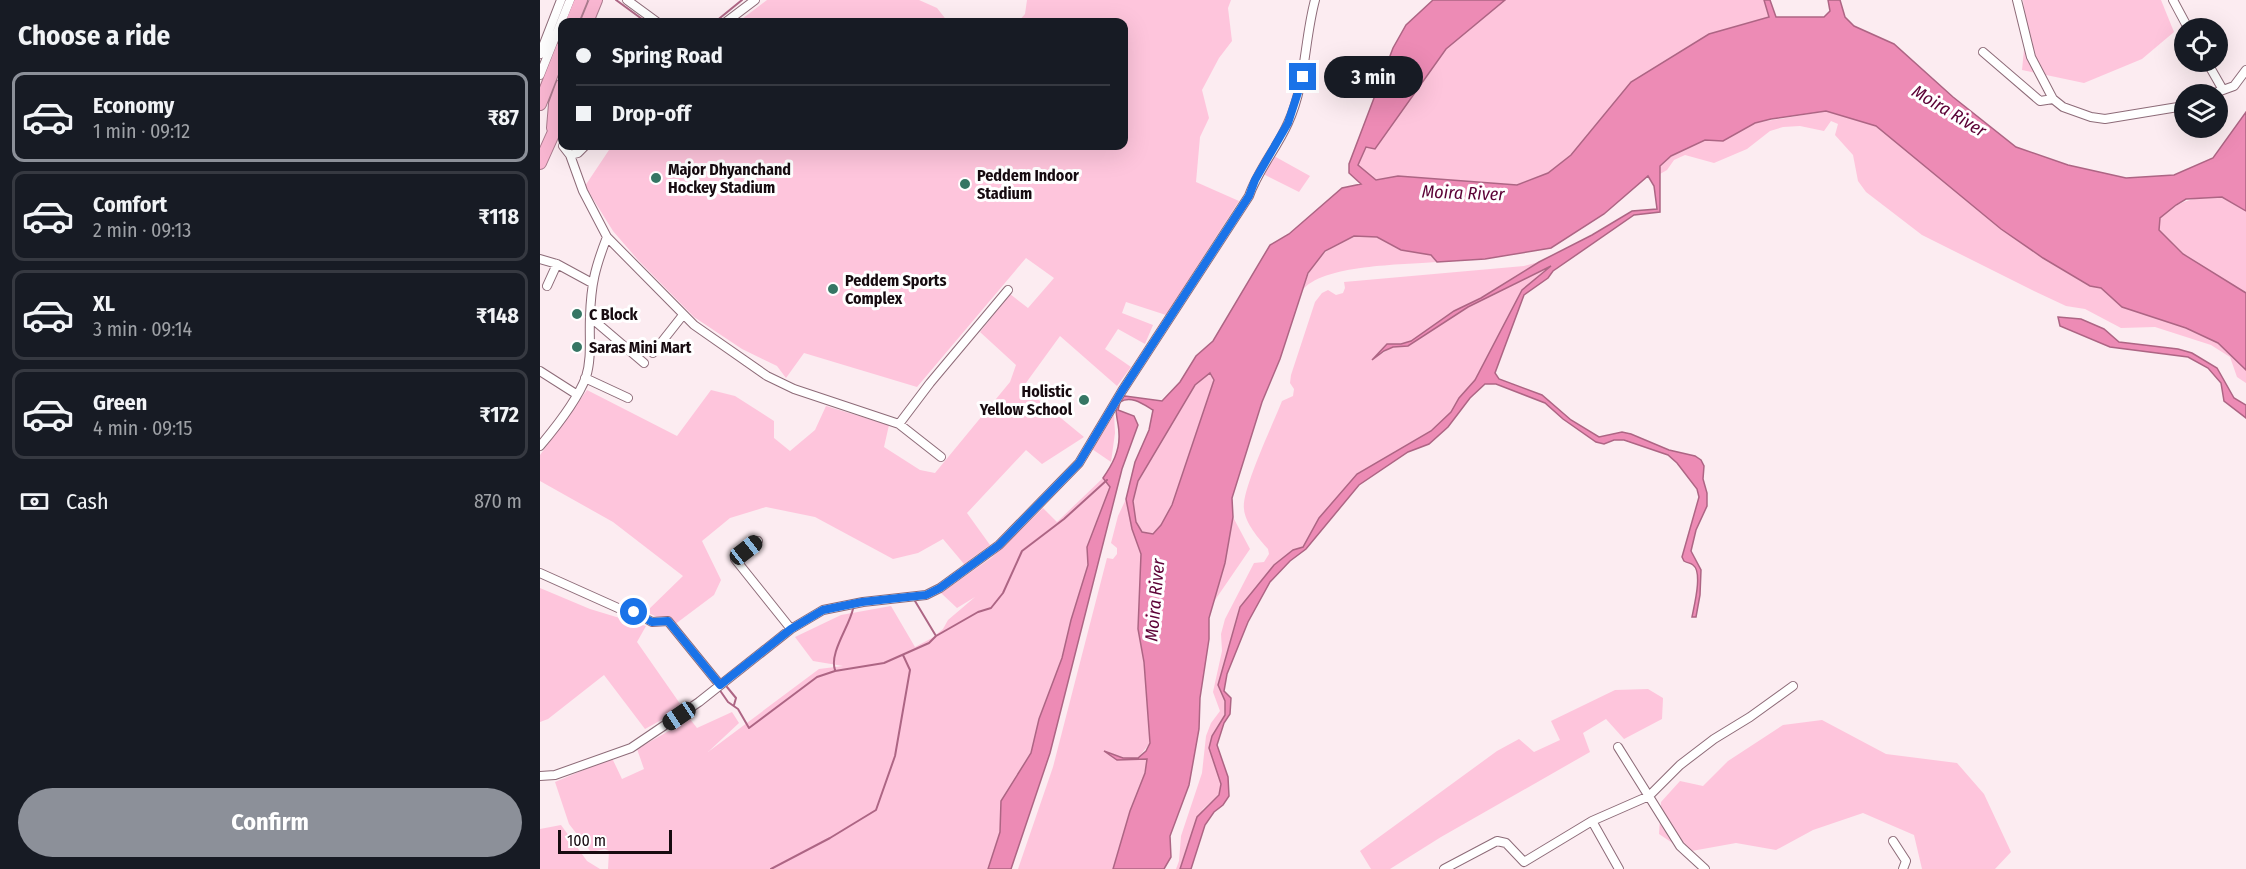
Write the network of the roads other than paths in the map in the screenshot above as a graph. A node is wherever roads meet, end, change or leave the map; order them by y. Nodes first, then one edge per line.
1 (561, 0) edge
2 (570, 0) edge
3 (581, 0) edge
4 (596, 0) edge
5 (604, 0) edge
6 (627, 0) edge
7 (1315, 0) edge
8 (2017, 0) edge
9 (2173, 0) edge
10 (748, 2) edge
11 (563, 18) edge
12 (574, 18) edge
13 (589, 18) edge
14 (597, 18) edge
15 (652, 18) edge
16 (730, 18) edge
17 (2183, 18) edge
18 (540, 27) edge
19 (558, 30) edge
20 (549, 31) junction
21 (1983, 52) dead end
22 (540, 54) edge
23 (558, 58) edge
24 (2246, 70) edge
25 (540, 74) edge
26 (2228, 88) edge
27 (558, 96) edge
28 (2053, 99) junction
29 (540, 104) edge
30 (2174, 108) edge
31 (558, 123) edge
32 (540, 130) edge
33 (553, 135) junction
34 (558, 140) edge
35 (567, 150) edge
36 (581, 150) edge
37 (570, 154) junction
38 (540, 163) edge
39 (607, 237) junction
40 (540, 259) edge
41 (557, 264) junction
42 (592, 283) junction
43 (547, 286) dead end
44 (1008, 290) dead end
45 (683, 315) junction
46 (590, 317) junction
47 (653, 353) dead end
48 (644, 363) dead end
49 (540, 371) edge
50 (585, 378) junction
51 (576, 394) junction
52 (628, 398) dead end
53 (899, 424) junction
54 (540, 446) edge
55 (941, 457) dead end
56 (758, 541) dead end
57 (540, 573) edge
58 (791, 629) junction
59 (721, 684) junction
60 (1793, 686) dead end
61 (1618, 747) dead end
62 (540, 776) edge
63 (1648, 796) junction
64 (1592, 821) junction
65 (1893, 841) dead end
66 (1444, 869) edge
67 (1619, 869) edge
68 (1705, 869) edge
69 (1903, 869) edge

1 - 20 street
2 - 11 street
3 - 12 highway
4 - 13 highway
5 - 14 highway
6 - 15 street
7 - 58 street
8 - 28 street
9 - 17 street
10 - 16 street
18 - 20 street
19 - 25 street
20 - 22 street
21 - 28 street
23 - 29 highway
24 - 26 street
27 - 33 highway
28 - 30 street
31 - 33 highway
32 - 33 highway
33 - 34 street
33 - 38 highway
35 - 37 street
36 - 37 street
37 - 39 street
39 - 42 street
39 - 45 street
40 - 41 street
41 - 42 street
41 - 43 street
42 - 46 street
44 - 53 street
45 - 47 street
45 - 53 street
46 - 48 street
46 - 50 street
49 - 51 street
50 - 51 street
50 - 52 street
51 - 54 street
53 - 55 street
56 - 58 street
57 - 59 street
58 - 59 street
59 - 62 street
60 - 63 street
61 - 63 street
63 - 64 street
63 - 68 street
64 - 66 street
64 - 67 street
65 - 69 street

